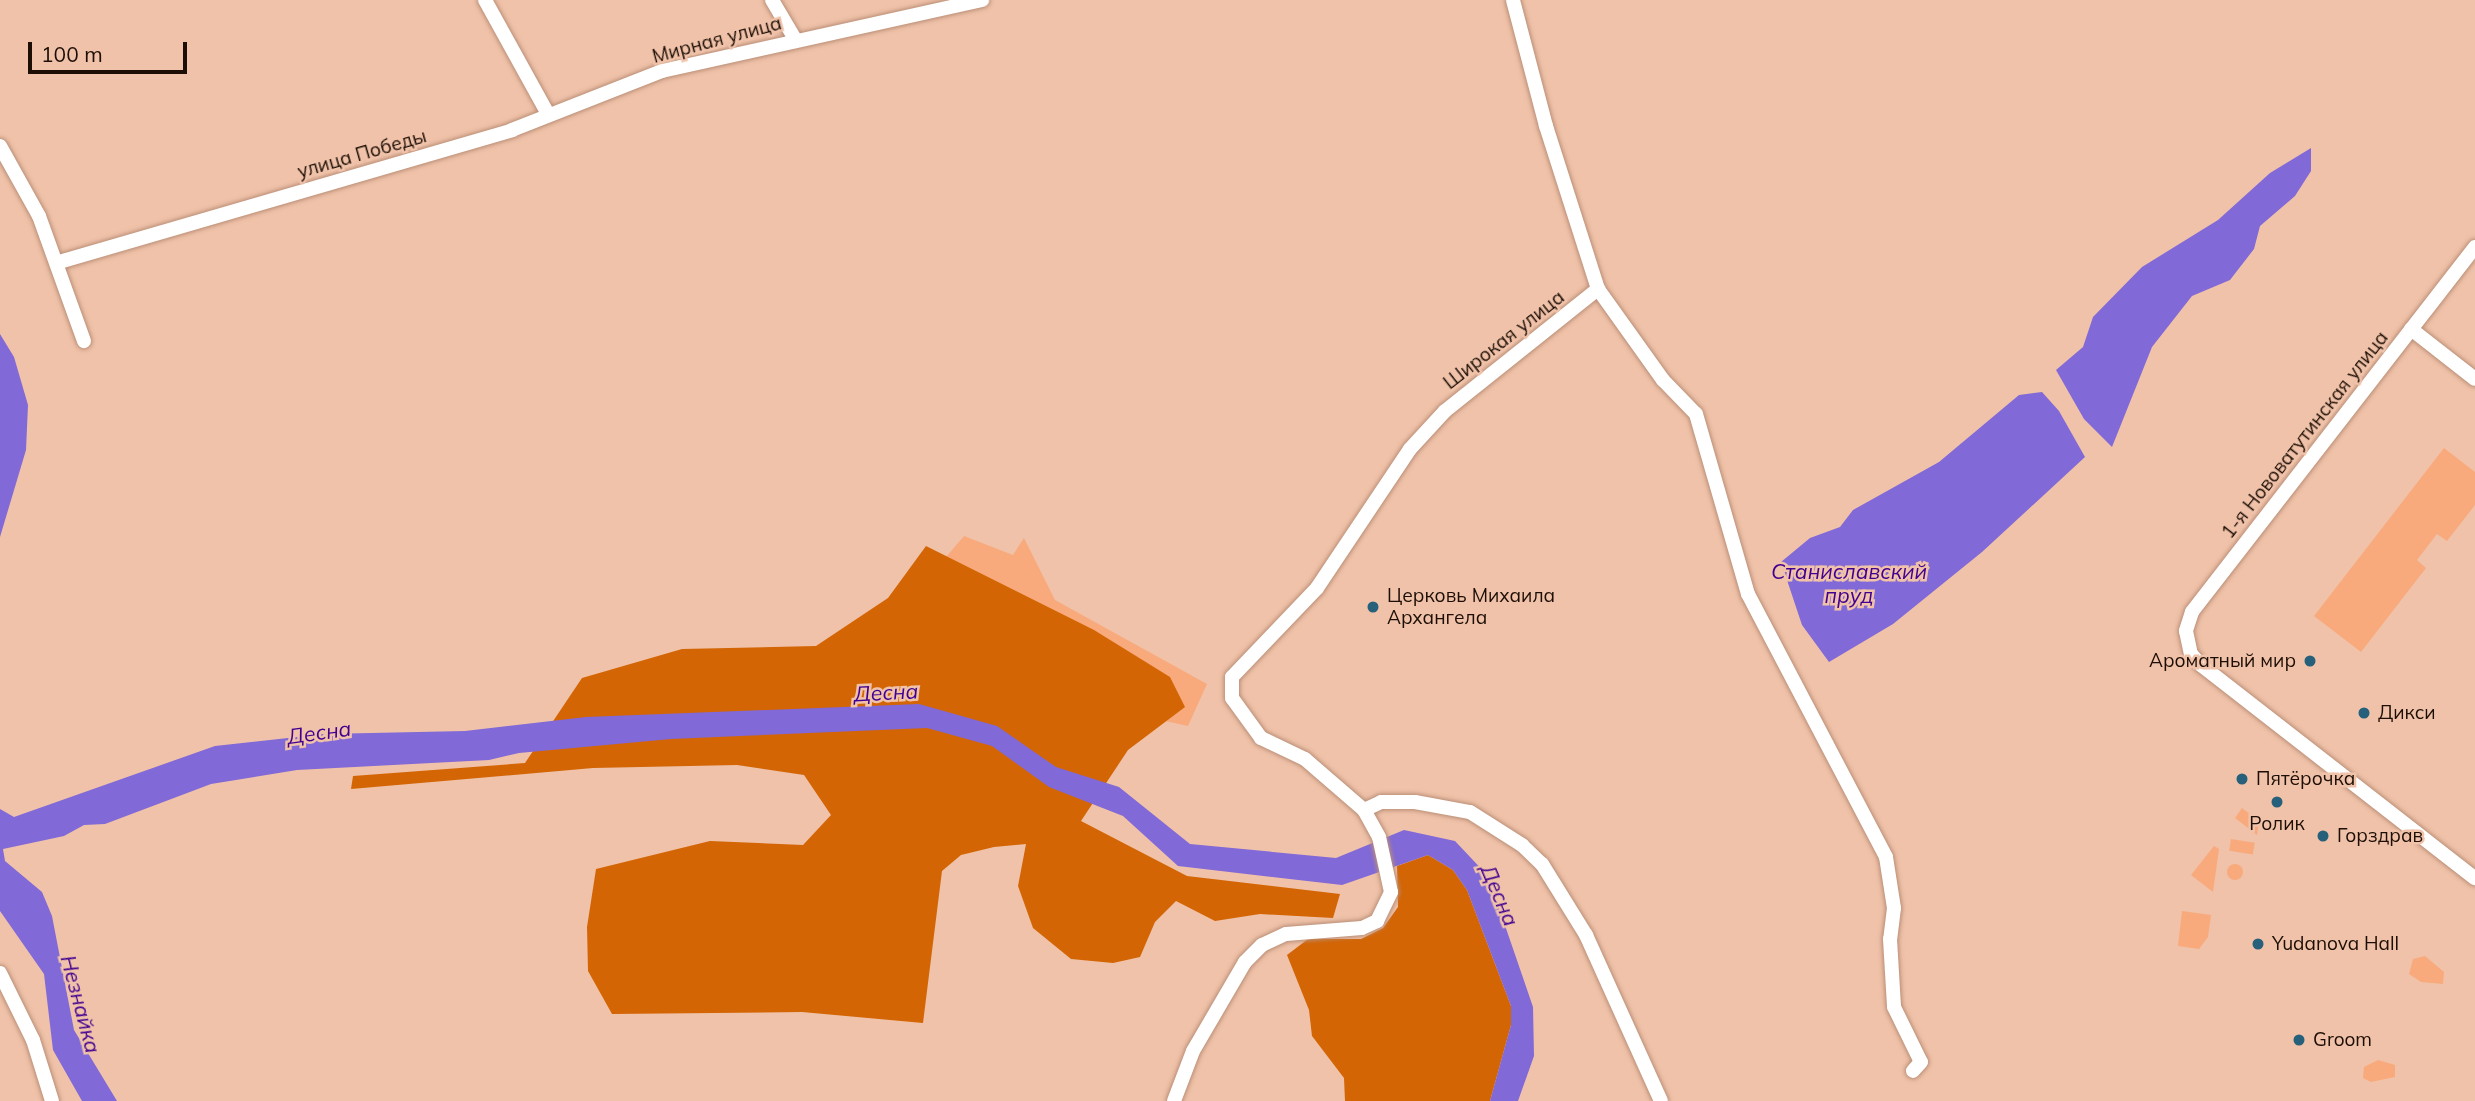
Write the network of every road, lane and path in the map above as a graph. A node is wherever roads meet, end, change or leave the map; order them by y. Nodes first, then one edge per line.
1 (485, 0) edge
2 (772, 0) edge
3 (982, 0) edge
4 (1513, 0) edge
5 (795, 39) junction
6 (548, 114) junction
7 (0, 146) edge
8 (2475, 247) edge
9 (59, 262) junction
10 (1598, 289) junction
11 (2411, 329) junction
12 (84, 341) dead end
13 (2475, 379) edge
14 (1364, 810) junction
15 (2475, 878) edge
16 (0, 973) edge
17 (1913, 1071) dead end
18 (52, 1101) edge
19 (1174, 1101) edge
20 (1661, 1101) edge

1 - 6 street
2 - 5 street
3 - 5 street, Мирная улица
4 - 10 street
5 - 6 street, Мирная улица
6 - 9 street, улица Победы
7 - 9 street
8 - 11 street, 1-я Нововатутинская улица
9 - 12 street
10 - 14 street, Широкая улица
10 - 17 street
11 - 13 street
11 - 15 street, 1-я Нововатутинская улица
14 - 19 street, Широкая улица
14 - 20 street
16 - 18 street

